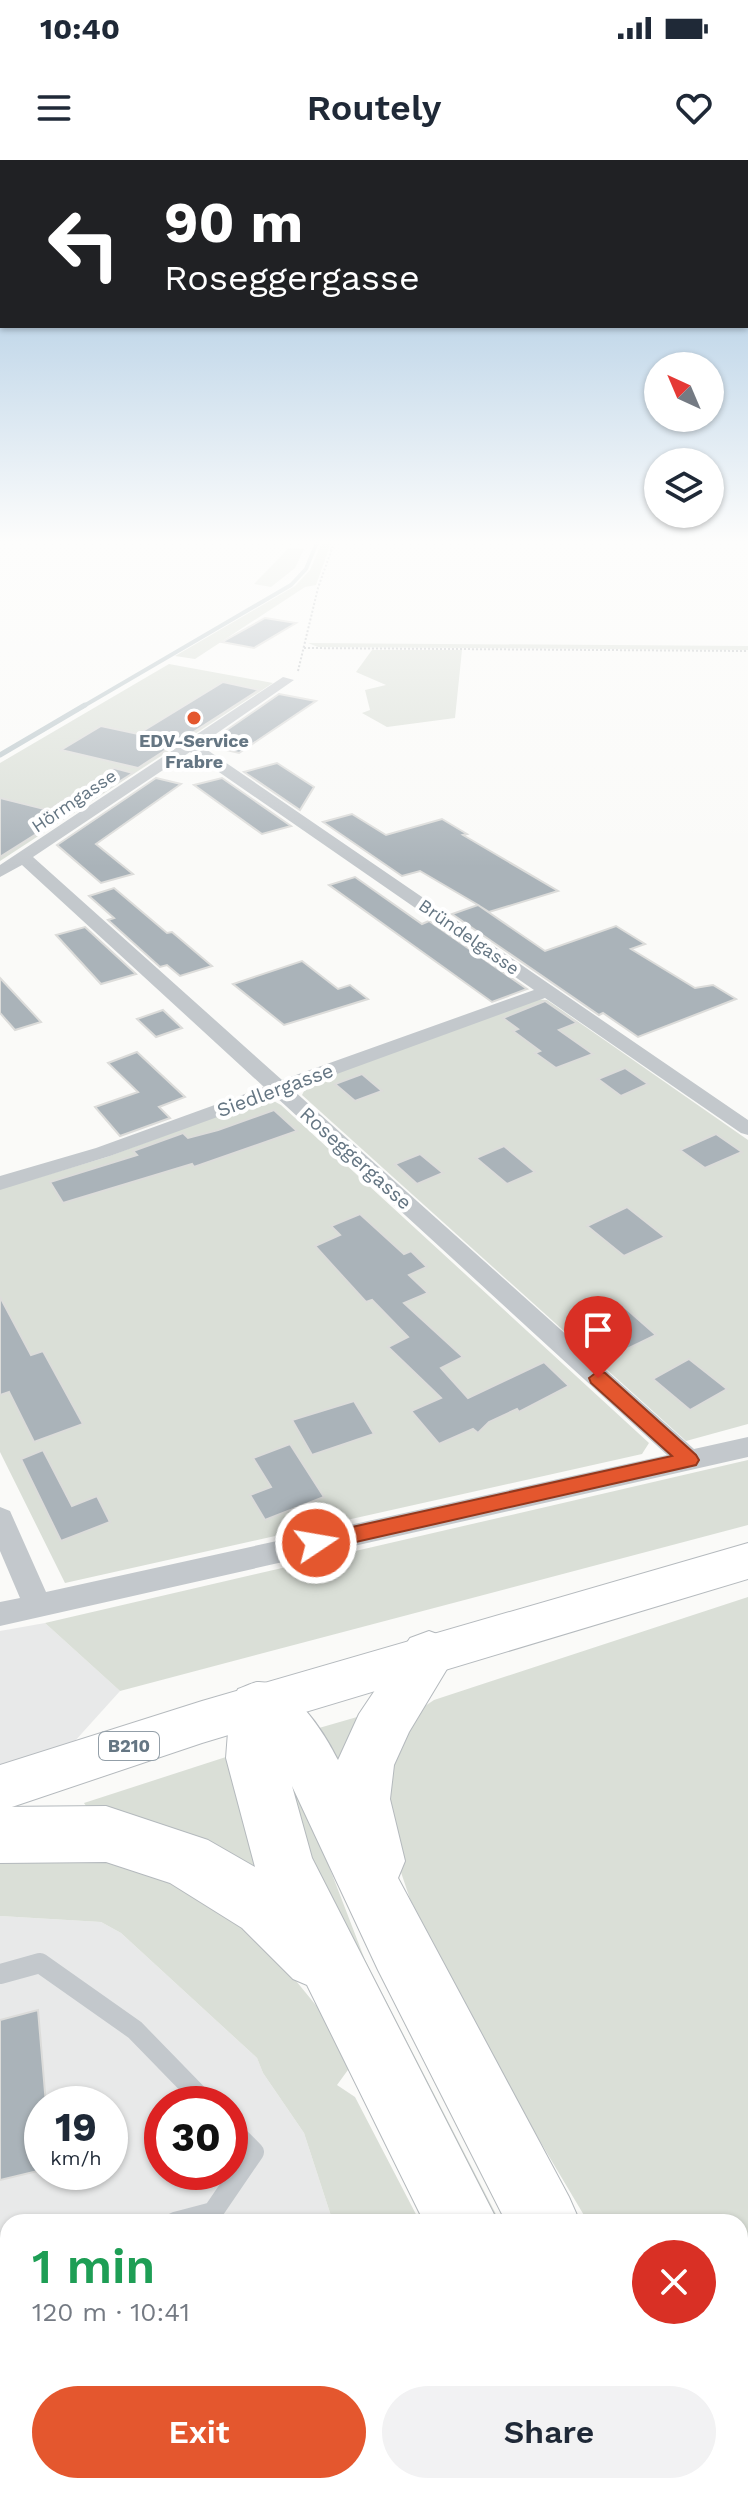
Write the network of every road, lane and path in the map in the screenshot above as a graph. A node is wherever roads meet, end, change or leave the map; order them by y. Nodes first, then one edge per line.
1 (304, 648) edge
2 (440, 649) edge
3 (748, 651) edge
4 (288, 680) joint
5 (190, 745) junction
6 (23, 857) junction
7 (0, 872) edge
8 (547, 991) junction
9 (280, 1089) junction
10 (748, 1129) edge
11 (0, 1183) edge
12 (748, 1447) edge
13 (689, 1460) junction
14 (0, 1518) edge
15 (748, 1561) edge
16 (37, 1605) junction
17 (0, 1614) edge
18 (429, 1654) junction
19 (258, 1706) junction
20 (0, 1788) edge
21 (0, 1835) edge
22 (400, 1948) junction
23 (0, 1974) edge
24 (337, 1979) junction
25 (189, 2086) edge
26 (228, 2190) edge
27 (205, 2214) edge
28 (458, 2214) edge
29 (540, 2214) edge

1 - 4 path
2 - 3 path
4 - 5 street, Hörmgasse
5 - 6 street, Hörmgasse
5 - 8 street, Bründelgasse
6 - 7 street, Hörmgasse
6 - 9 street, Roseggergasse
8 - 9 street, Siedlergasse
8 - 10 street, Bründelgasse
9 - 11 street, Siedlergasse
9 - 13 street, Roseggergasse
12 - 13 street
13 - 16 street
14 - 16 street
15 - 18 main road, B210
16 - 17 street
18 - 19 main road, B210
18 - 22 highway
19 - 20 main road, B210
19 - 22 highway
19 - 24 highway
21 - 24 highway
22 - 29 highway
23 - 25 lane
24 - 28 highway
26 - 27 lane

